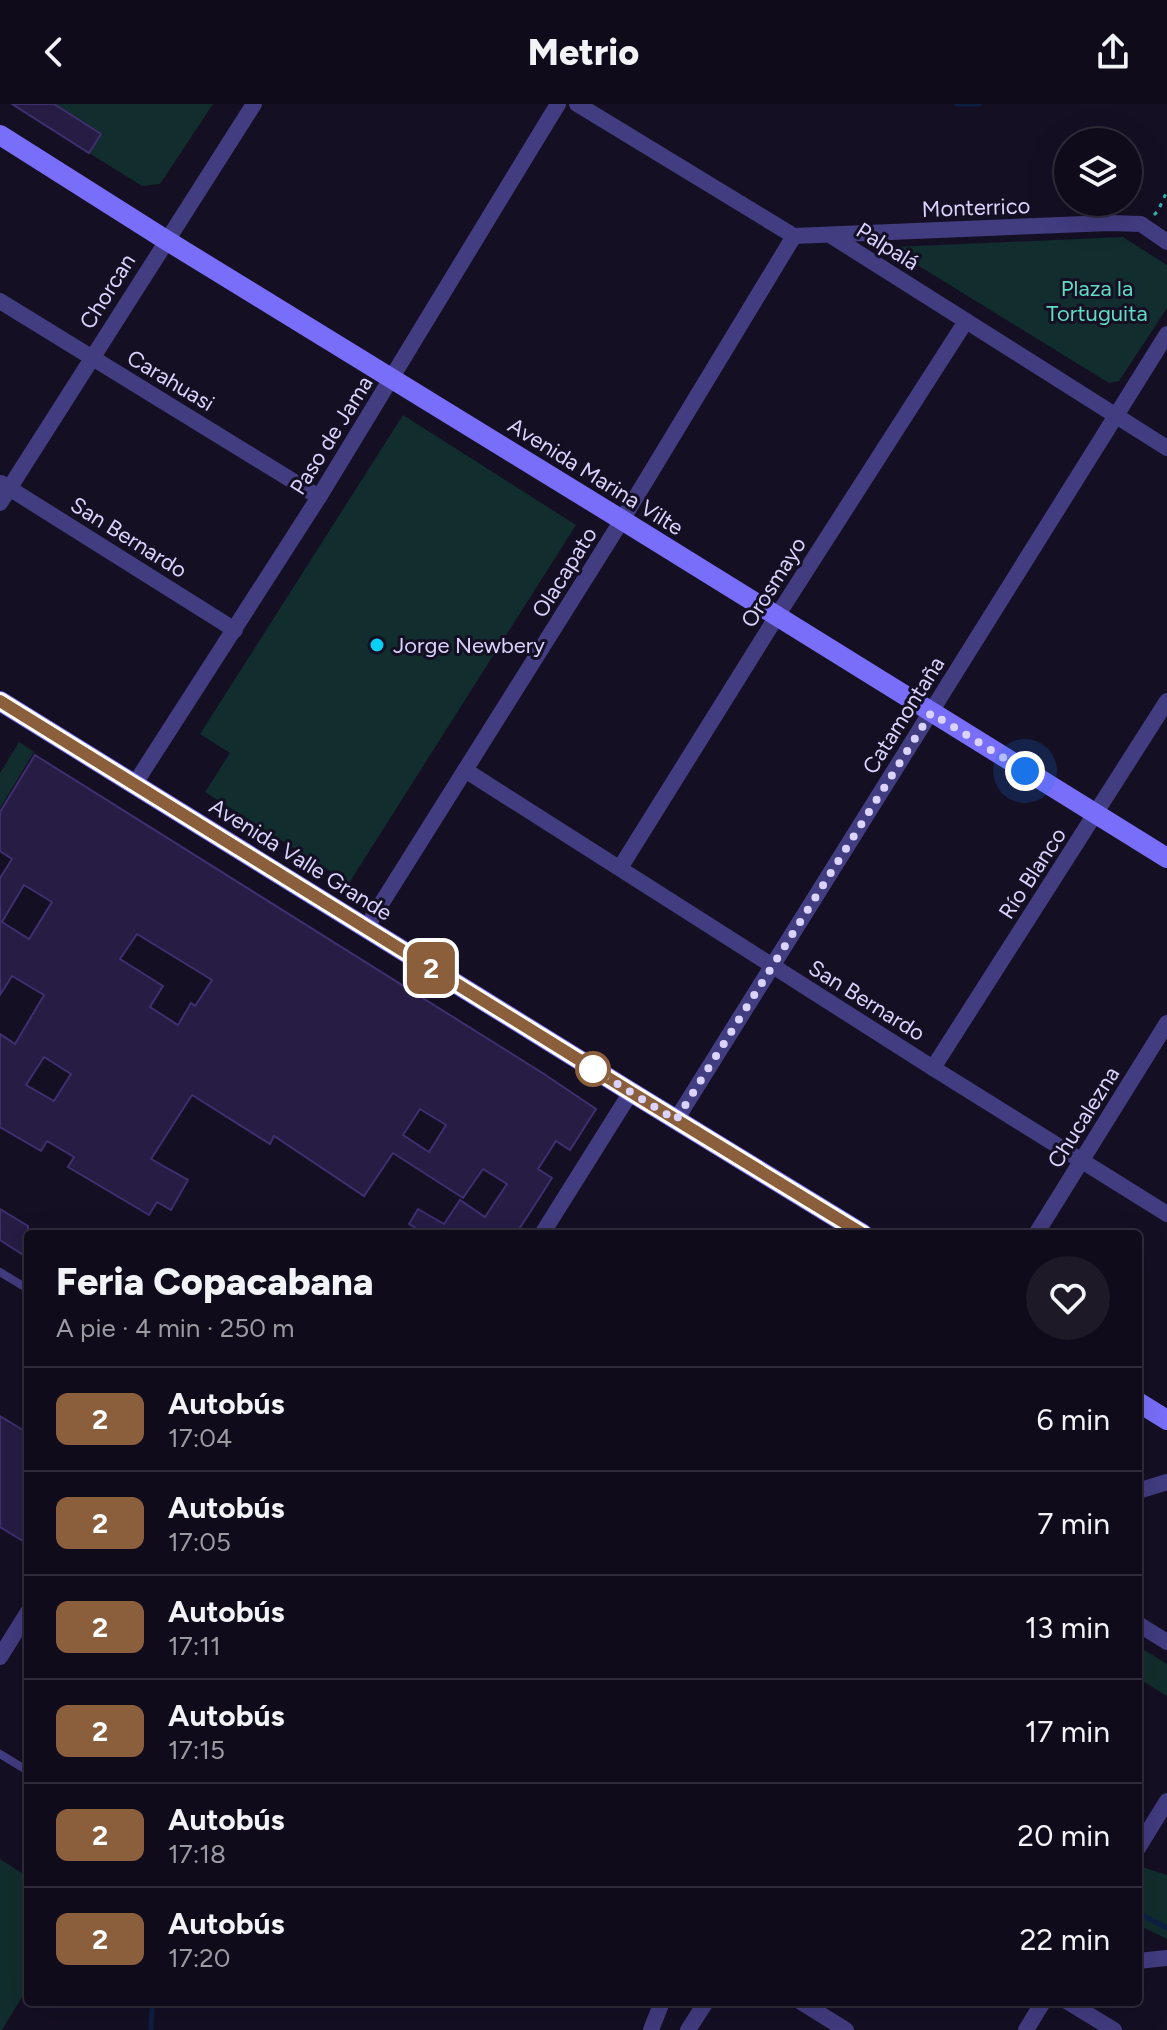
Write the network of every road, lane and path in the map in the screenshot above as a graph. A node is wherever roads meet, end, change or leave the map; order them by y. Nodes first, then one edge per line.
1 (254, 104) edge
2 (558, 104) edge
3 (577, 104) edge
4 (0, 135) edge
5 (1167, 191) edge
6 (1141, 224) junction
7 (830, 235) junction
8 (794, 236) junction
9 (166, 240) junction
10 (1167, 242) edge
11 (0, 301) edge
12 (966, 321) junction
13 (1167, 334) edge
14 (92, 357) junction
15 (391, 378) junction
16 (1115, 415) junction
17 (1167, 448) edge
18 (5, 486) edge
19 (319, 497) junction
20 (0, 503) edge
21 (622, 520) junction
22 (777, 616) junction
23 (235, 630) junction
24 (0, 701) edge
25 (1167, 701) edge
26 (931, 713) junction
27 (465, 770) junction
28 (134, 785) junction
29 (1096, 814) junction
30 (1167, 858) edge
31 (620, 868) junction
32 (366, 928) junction
33 (772, 966) junction
34 (1167, 1023) edge
35 (933, 1068) junction
36 (631, 1092) junction
37 (676, 1120) junction
38 (1082, 1160) junction
39 (1167, 1214) edge
40 (545, 1230) edge
41 (856, 1230) edge
42 (1038, 1230) edge
43 (0, 1272) edge
44 (24, 1287) edge
45 (1142, 1404) edge
46 (1167, 1420) edge
47 (1167, 1482) edge
48 (1142, 1490) edge
49 (24, 1618) edge
50 (1142, 1626) edge
51 (1167, 1642) edge
52 (0, 1657) edge
53 (0, 1754) edge
54 (24, 1769) edge
55 (1167, 1801) edge
56 (1142, 1835) edge
57 (1167, 1958) edge
58 (1142, 1961) edge
59 (660, 2006) edge
60 (703, 2006) edge
61 (807, 2006) edge
62 (1041, 2006) edge
63 (1075, 2006) edge
64 (651, 2030) edge
65 (688, 2030) edge
66 (846, 2030) edge
67 (1026, 2030) edge
68 (1114, 2030) edge

1 - 9 street, Chorcan
2 - 15 street, Paso de Jama
3 - 8 street
4 - 9 street, Avenida Marina Vilte
5 - 6 path
6 - 7 street, Monterrico
6 - 10 street
7 - 8 street, Palpalá
7 - 12 street, Palpalá
8 - 21 street, Olacapato
9 - 14 street, Chorcan
9 - 15 street, Avenida Marina Vilte
11 - 14 street, Carahuasi
12 - 16 street, Palpalá
12 - 22 street, Orosmayo
13 - 16 street, Catamontaña
14 - 18 street, Chorcan
14 - 19 street, Carahuasi
15 - 19 street, Paso de Jama
15 - 21 street, Avenida Marina Vilte
16 - 17 street, Palpalá
16 - 26 street, Catamontaña
18 - 20 street, Chorcan
18 - 23 street, San Bernardo
19 - 23 street, Paso de Jama
21 - 22 street, Avenida Marina Vilte
21 - 27 street, Olacapato
22 - 26 street, Avenida Marina Vilte
22 - 31 street, Orosmayo
23 - 28 street, Paso de Jama
24 - 28 street, Avenida Valle Grande
25 - 29 street, Río Blanco
26 - 29 street, Avenida Marina Vilte
26 - 33 street, Catamontaña
27 - 31 street, San Bernardo
27 - 32 street, Olacapato
28 - 32 street, Avenida Valle Grande
29 - 30 street, Avenida Marina Vilte
29 - 35 street, Río Blanco
31 - 33 street, San Bernardo
32 - 36 street, Avenida Valle Grande
33 - 35 street, San Bernardo
33 - 37 street, Catamontaña
34 - 38 street, Chucalezna
35 - 38 street, San Bernardo
36 - 37 street, Avenida Valle Grande
36 - 40 street
37 - 41 street, Avenida Valle Grande
38 - 39 street, San Bernardo
38 - 42 street, Chucalezna
43 - 44 lane
45 - 46 street
47 - 48 street
49 - 52 street
50 - 51 street
53 - 54 lane
55 - 56 street
57 - 58 street
59 - 64 street
60 - 65 street
61 - 66 street
62 - 67 street
63 - 68 street

